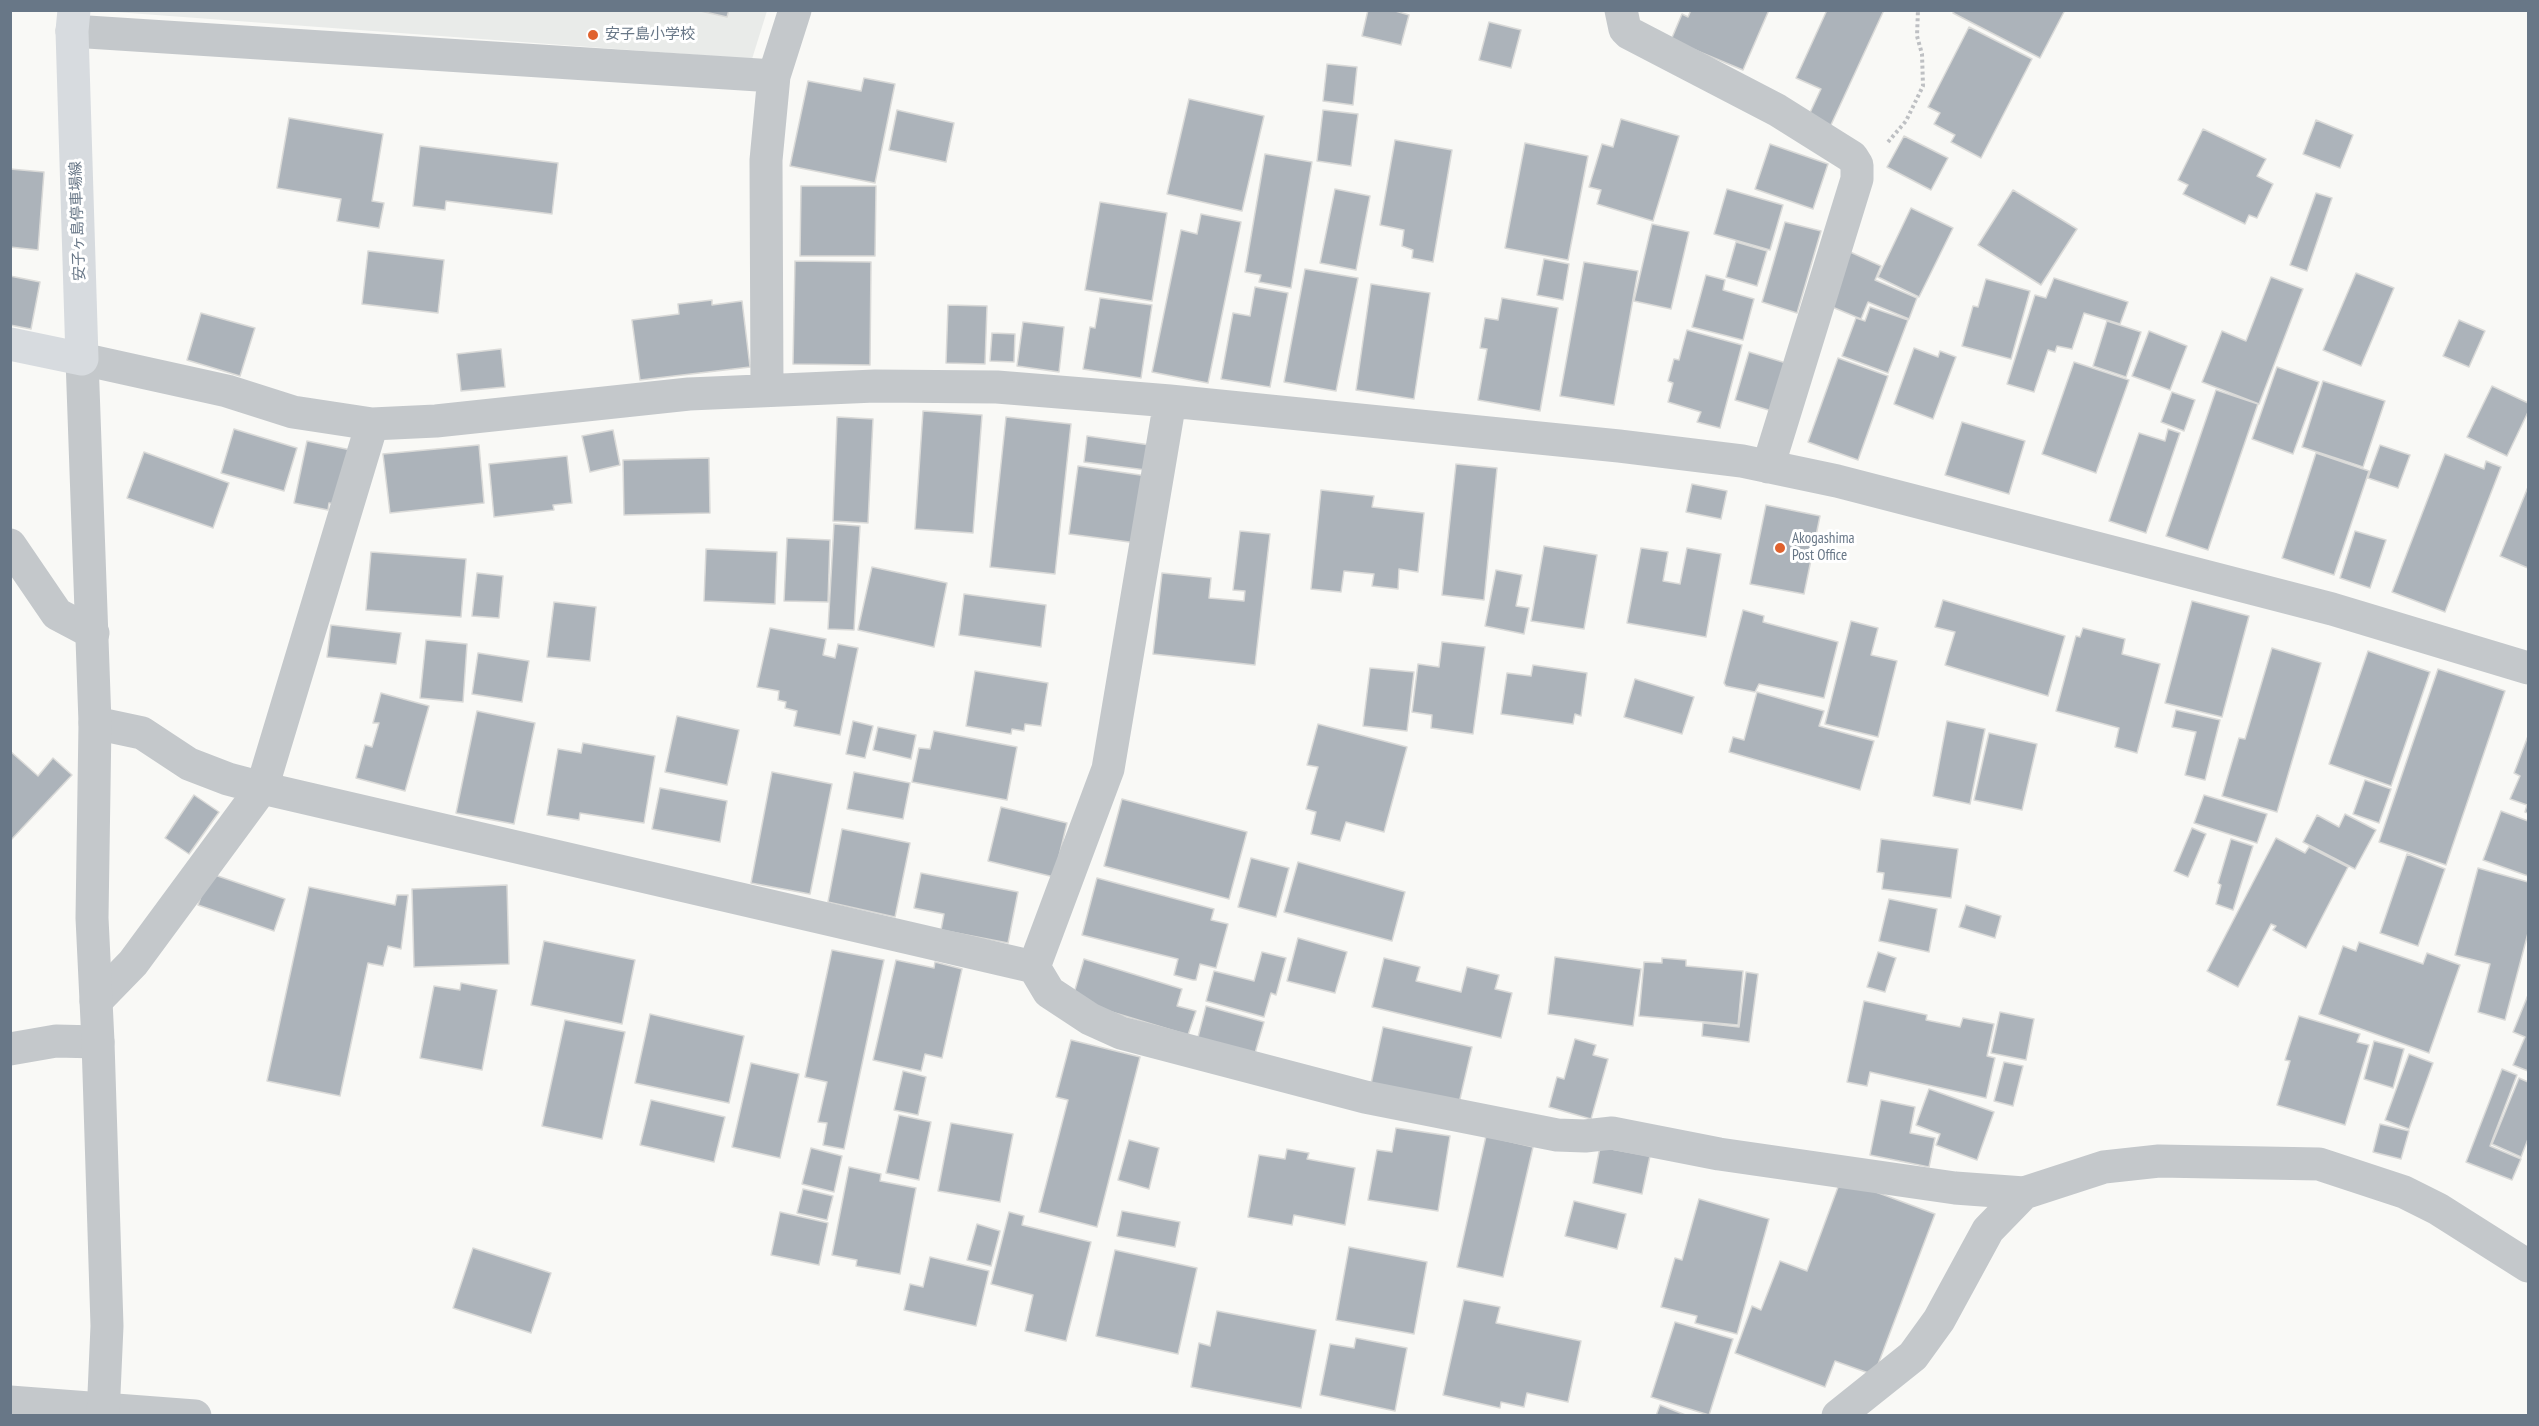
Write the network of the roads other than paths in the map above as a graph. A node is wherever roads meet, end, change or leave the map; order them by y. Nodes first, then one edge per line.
1 (795, 10) edge
2 (1621, 10) edge
3 (73, 21) edge
4 (774, 76) junction
5 (10, 344) edge
6 (82, 359) junction
7 (767, 390) junction
8 (1170, 401) junction
9 (372, 423) junction
10 (1768, 467) junction
11 (10, 545) edge
12 (93, 633) junction
13 (2529, 668) edge
14 (95, 723) junction
15 (262, 788) junction
16 (1034, 967) junction
17 (96, 1000) junction
18 (99, 1042) junction
19 (10, 1049) edge
20 (2024, 1193) junction
21 (2529, 1266) edge
22 (10, 1401) edge
23 (103, 1412) edge
24 (195, 1416) edge
25 (1838, 1416) edge

1 - 4 street
2 - 10 street
3 - 4 street
3 - 6 main road, 安子ヶ島停車場線
4 - 7 street
5 - 6 main road
6 - 9 street
6 - 12 street
7 - 8 street
7 - 9 street
8 - 10 street
8 - 16 street
9 - 15 street
10 - 13 street
11 - 12 street
12 - 14 street
14 - 15 street
14 - 17 street
15 - 16 street
15 - 17 street
16 - 20 street
17 - 18 street
18 - 19 street
18 - 23 street
20 - 21 street
20 - 25 street
22 - 23 street
23 - 24 street

